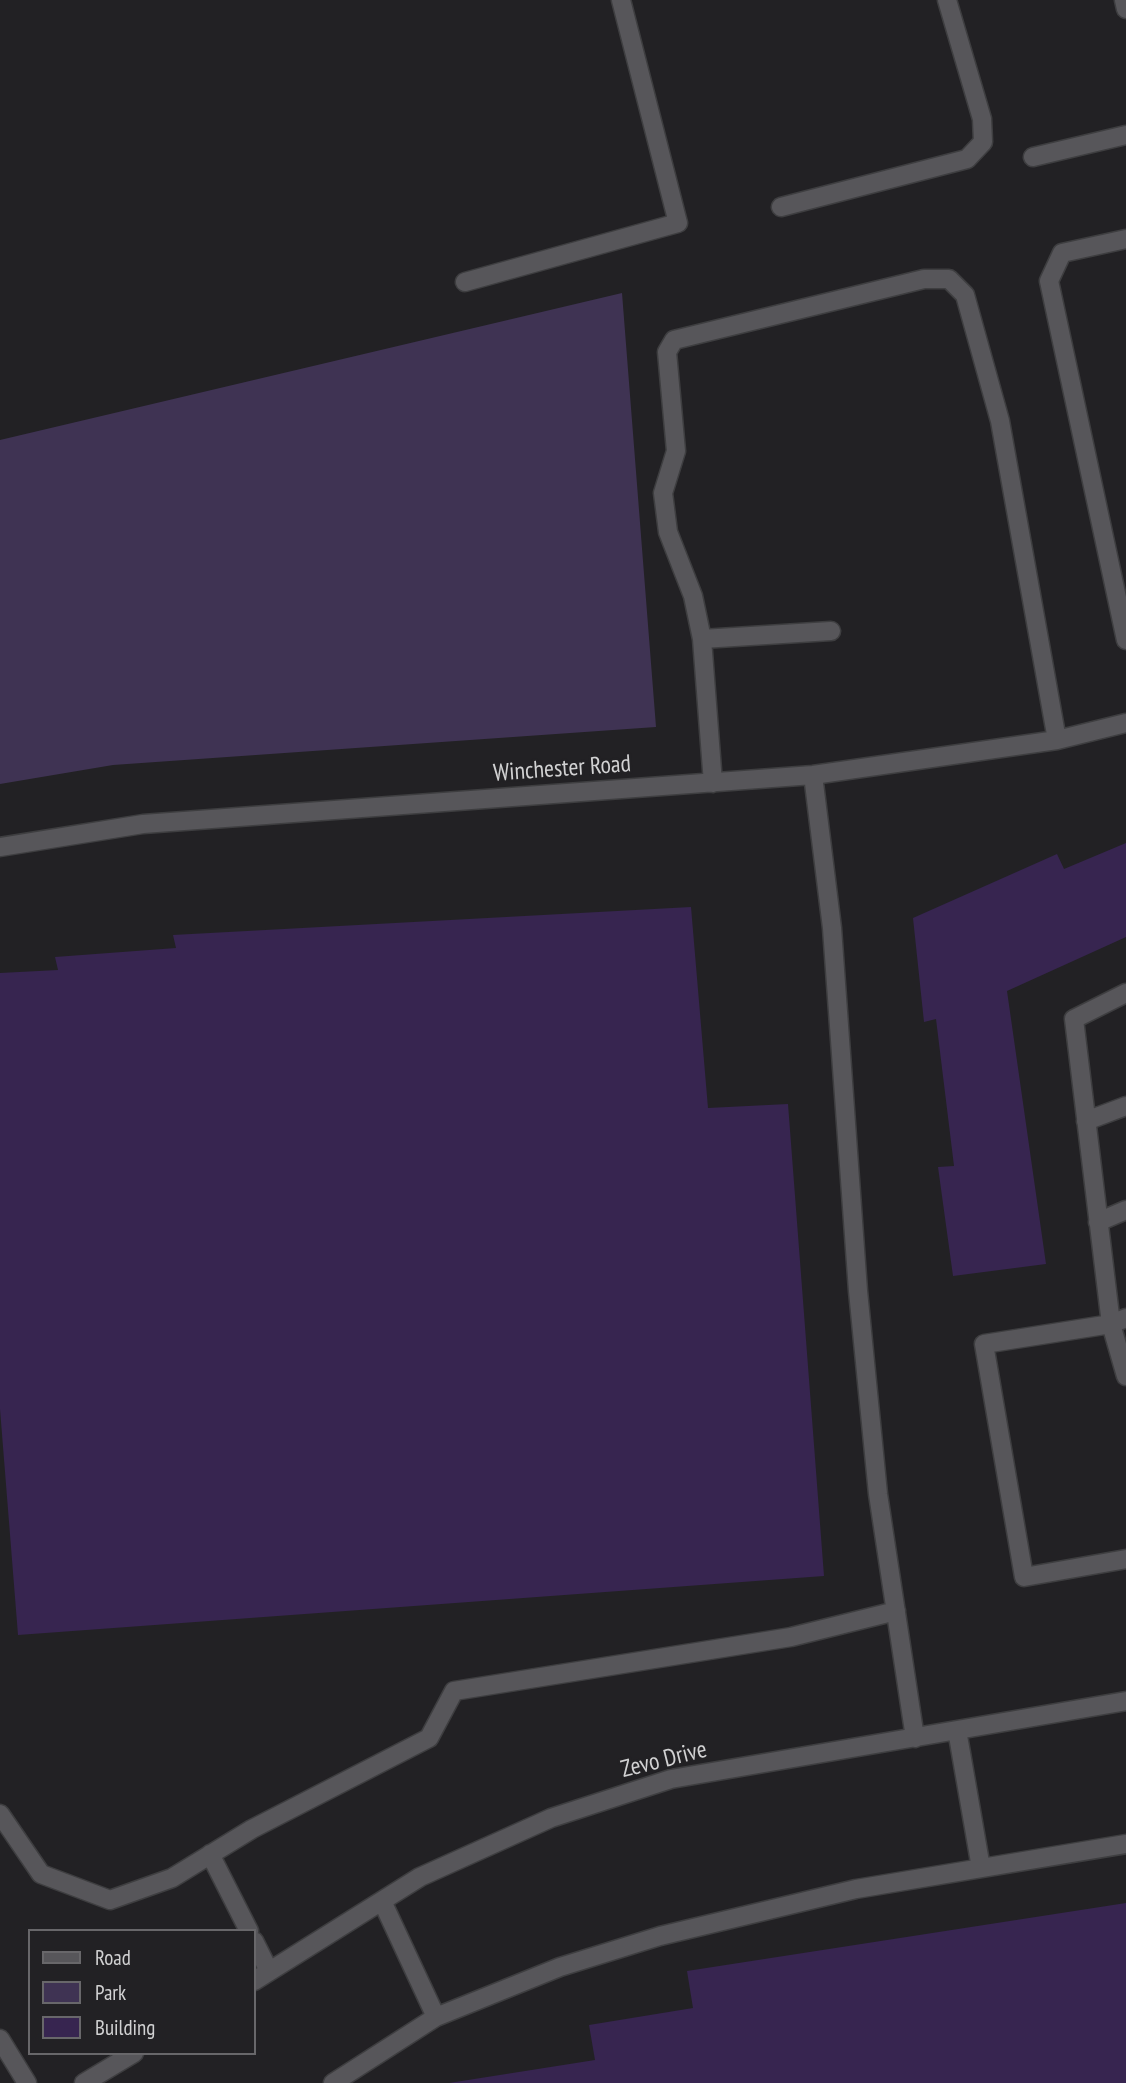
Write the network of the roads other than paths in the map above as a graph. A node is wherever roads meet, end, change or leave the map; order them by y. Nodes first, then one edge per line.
1 (621, 0) edge
2 (947, 0) edge
3 (1124, 0) edge
4 (1126, 9) edge
5 (1126, 135) edge
6 (1033, 157) dead end
7 (781, 207) dead end
8 (1126, 239) edge
9 (465, 282) dead end
10 (831, 631) dead end
11 (702, 639) junction
12 (1126, 640) edge
13 (1126, 723) edge
14 (1057, 740) junction
15 (813, 775) junction
16 (713, 783) junction
17 (0, 847) edge
18 (1126, 993) edge
19 (1126, 1106) edge
20 (1086, 1121) junction
21 (1126, 1210) edge
22 (1098, 1222) junction
23 (1118, 1321) edge
24 (1126, 1376) edge
25 (1126, 1559) edge
26 (896, 1611) junction
27 (1126, 1701) edge
28 (957, 1730) junction
29 (915, 1738) junction
30 (0, 1814) edge
31 (1126, 1844) edge
32 (210, 1854) junction
33 (981, 1868) junction
34 (382, 1901) junction
35 (248, 1929) edge
36 (256, 1951) edge
37 (261, 1976) edge
38 (436, 2017) junction
39 (0, 2039) edge
40 (131, 2055) edge
41 (27, 2083) edge
42 (84, 2083) edge
43 (333, 2083) edge

1 - 9 street
2 - 7 street
3 - 4 street
5 - 6 street
8 - 12 street
10 - 11 street
11 - 14 street
11 - 16 street
13 - 14 street, Winchester Road
14 - 15 street, Winchester Road
15 - 16 street, Winchester Road
15 - 26 street
16 - 17 street, Winchester Road
18 - 20 street
19 - 20 street
20 - 22 street
21 - 22 street
22 - 23 street
23 - 24 street
23 - 25 street
26 - 29 street
26 - 32 street
27 - 28 street, Zevo Drive
28 - 29 street, Zevo Drive
28 - 33 street
29 - 34 street, Zevo Drive
30 - 32 street
31 - 33 street
32 - 35 street
33 - 38 street
34 - 37 street, Zevo Drive
34 - 38 street
36 - 37 street
38 - 43 street
39 - 41 street
40 - 42 street

